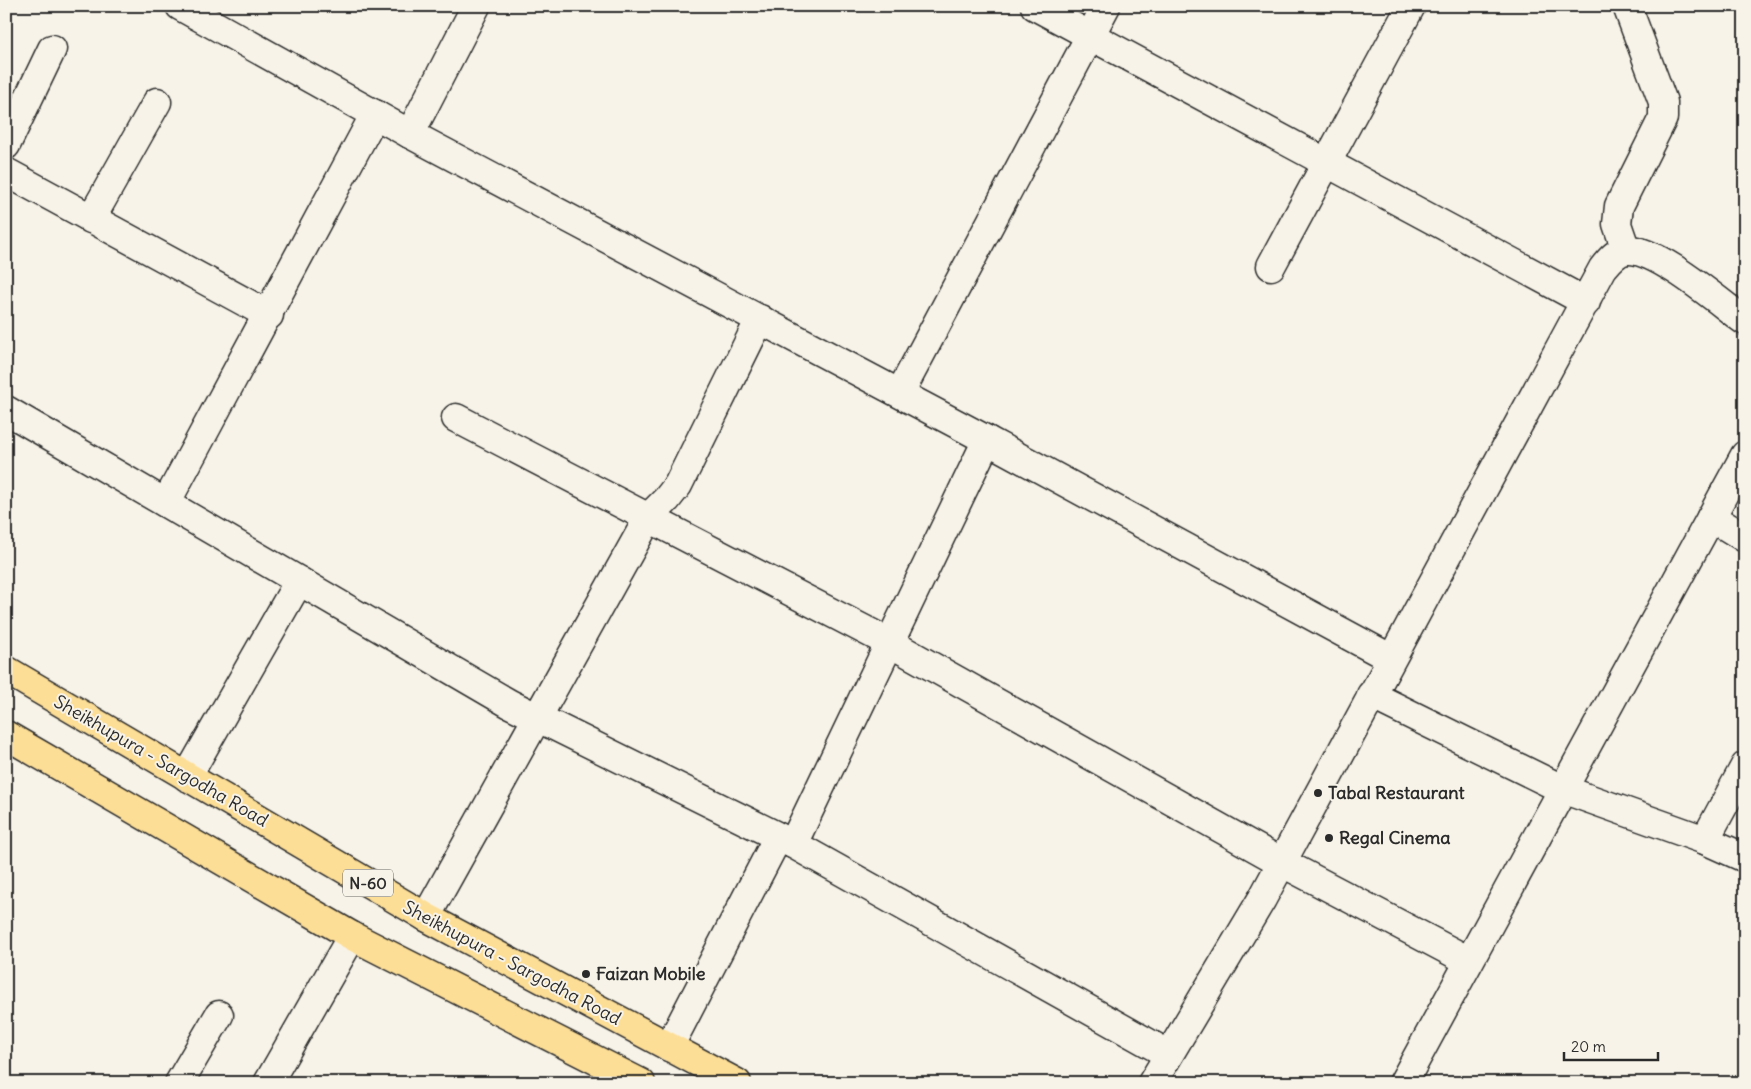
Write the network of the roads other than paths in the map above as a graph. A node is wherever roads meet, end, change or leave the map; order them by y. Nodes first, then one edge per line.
1 (180, 6) edge
2 (476, 6) edge
3 (1035, 6) edge
4 (1106, 6) edge
5 (1411, 6) edge
6 (1627, 6) edge
7 (1091, 36) junction
8 (52, 49) dead end
9 (157, 102) dead end
10 (14, 108) edge
11 (375, 114) junction
12 (410, 134) junction
13 (6, 145) edge
14 (1327, 163) junction
15 (6, 172) edge
16 (91, 219) junction
17 (1626, 250) junction
18 (1270, 266) dead end
19 (1586, 302) junction
20 (269, 315) junction
21 (760, 319) junction
22 (1745, 321) edge
23 (900, 393) junction
24 (6, 410) edge
25 (456, 418) dead end
26 (987, 440) junction
27 (1745, 455) edge
28 (166, 503) junction
29 (649, 517) junction
30 (1711, 517) junction
31 (1745, 538) edge
32 (299, 580) junction
33 (890, 643) junction
34 (1390, 658) junction
35 (6, 670) edge
36 (1371, 695) junction
37 (538, 717) junction
38 (6, 735) edge
39 (1745, 766) edge
40 (187, 777) junction
41 (1562, 789) junction
42 (786, 840) junction
43 (1705, 840) junction
44 (1745, 858) edge
45 (1280, 862) junction
46 (426, 917) junction
47 (352, 936) junction
48 (1469, 961) junction
49 (219, 1014) dead end
50 (669, 1047) junction
51 (1168, 1054) junction
52 (179, 1083) edge
53 (268, 1083) edge
54 (640, 1083) edge
55 (737, 1083) edge
56 (1152, 1083) edge
57 (1403, 1083) edge

1 - 11 street
2 - 12 street
3 - 7 street
4 - 7 street
5 - 14 street
6 - 17 street
7 - 14 street
7 - 23 street
8 - 10 street
9 - 16 street
10 - 13 street
11 - 12 street
11 - 20 street
12 - 21 street
14 - 18 street
14 - 19 street
15 - 16 street
16 - 20 street
17 - 19 street
17 - 22 street
19 - 34 street
20 - 28 street
21 - 23 street
21 - 29 street
23 - 26 street
24 - 28 street
25 - 29 street
26 - 33 street
26 - 34 street
27 - 30 street
28 - 32 street
29 - 33 street
29 - 37 street
30 - 31 street
30 - 41 street
32 - 37 street
32 - 40 street
33 - 42 street
33 - 45 street
34 - 36 street
35 - 40 highway, Sheikhupura - Sargodha Road / N-60
36 - 41 street
36 - 45 street
37 - 42 street
37 - 46 street
38 - 47 highway
39 - 43 street
40 - 46 highway, Sheikhupura - Sargodha Road / N-60
41 - 43 street
41 - 48 street
42 - 50 street
42 - 51 street
43 - 44 street
45 - 48 street
45 - 51 street
46 - 50 highway, Sheikhupura - Sargodha Road / N-60
47 - 53 street
47 - 54 highway
48 - 57 street
49 - 52 street
50 - 55 highway, Sheikhupura - Sargodha Road / N-60
51 - 56 street

